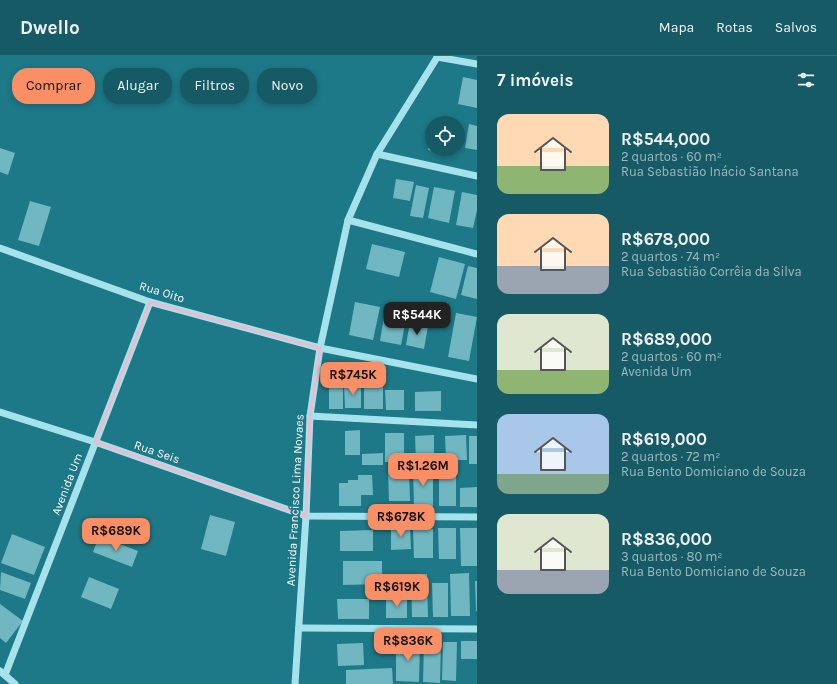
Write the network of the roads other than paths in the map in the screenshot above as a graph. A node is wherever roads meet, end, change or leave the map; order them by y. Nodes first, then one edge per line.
1 (437, 57) edge
2 (477, 64) edge
3 (377, 154) junction
4 (477, 176) edge
5 (348, 220) junction
6 (0, 248) edge
7 (477, 254) edge
8 (150, 302) junction
9 (320, 348) junction
10 (477, 379) edge
11 (0, 412) edge
12 (310, 416) junction
13 (477, 425) edge
14 (95, 442) junction
15 (306, 516) junction
16 (477, 517) edge
17 (299, 628) junction
18 (477, 630) edge
19 (2, 673) edge
20 (15, 684) edge
21 (295, 684) edge

1 - 2 street
1 - 3 street, Avenida Francisco Lima Novaes
3 - 4 street
3 - 5 street, Avenida Francisco Lima Novaes
5 - 7 street
5 - 9 street, Avenida Francisco Lima Novaes
6 - 8 street, Rua Oito
8 - 9 street, Rua Oito
8 - 14 street, Avenida Um
9 - 10 street, Rua Oito
9 - 12 street, Avenida Francisco Lima Novaes
11 - 14 street, Rua Seis
12 - 13 street
12 - 15 street, Avenida Francisco Lima Novaes
14 - 15 street, Rua Seis
14 - 19 street, Avenida Um
15 - 16 street, Rua Seis
15 - 17 street, Avenida Francisco Lima Novaes
17 - 18 street
17 - 21 street, Avenida Francisco Lima Novaes
19 - 20 street

